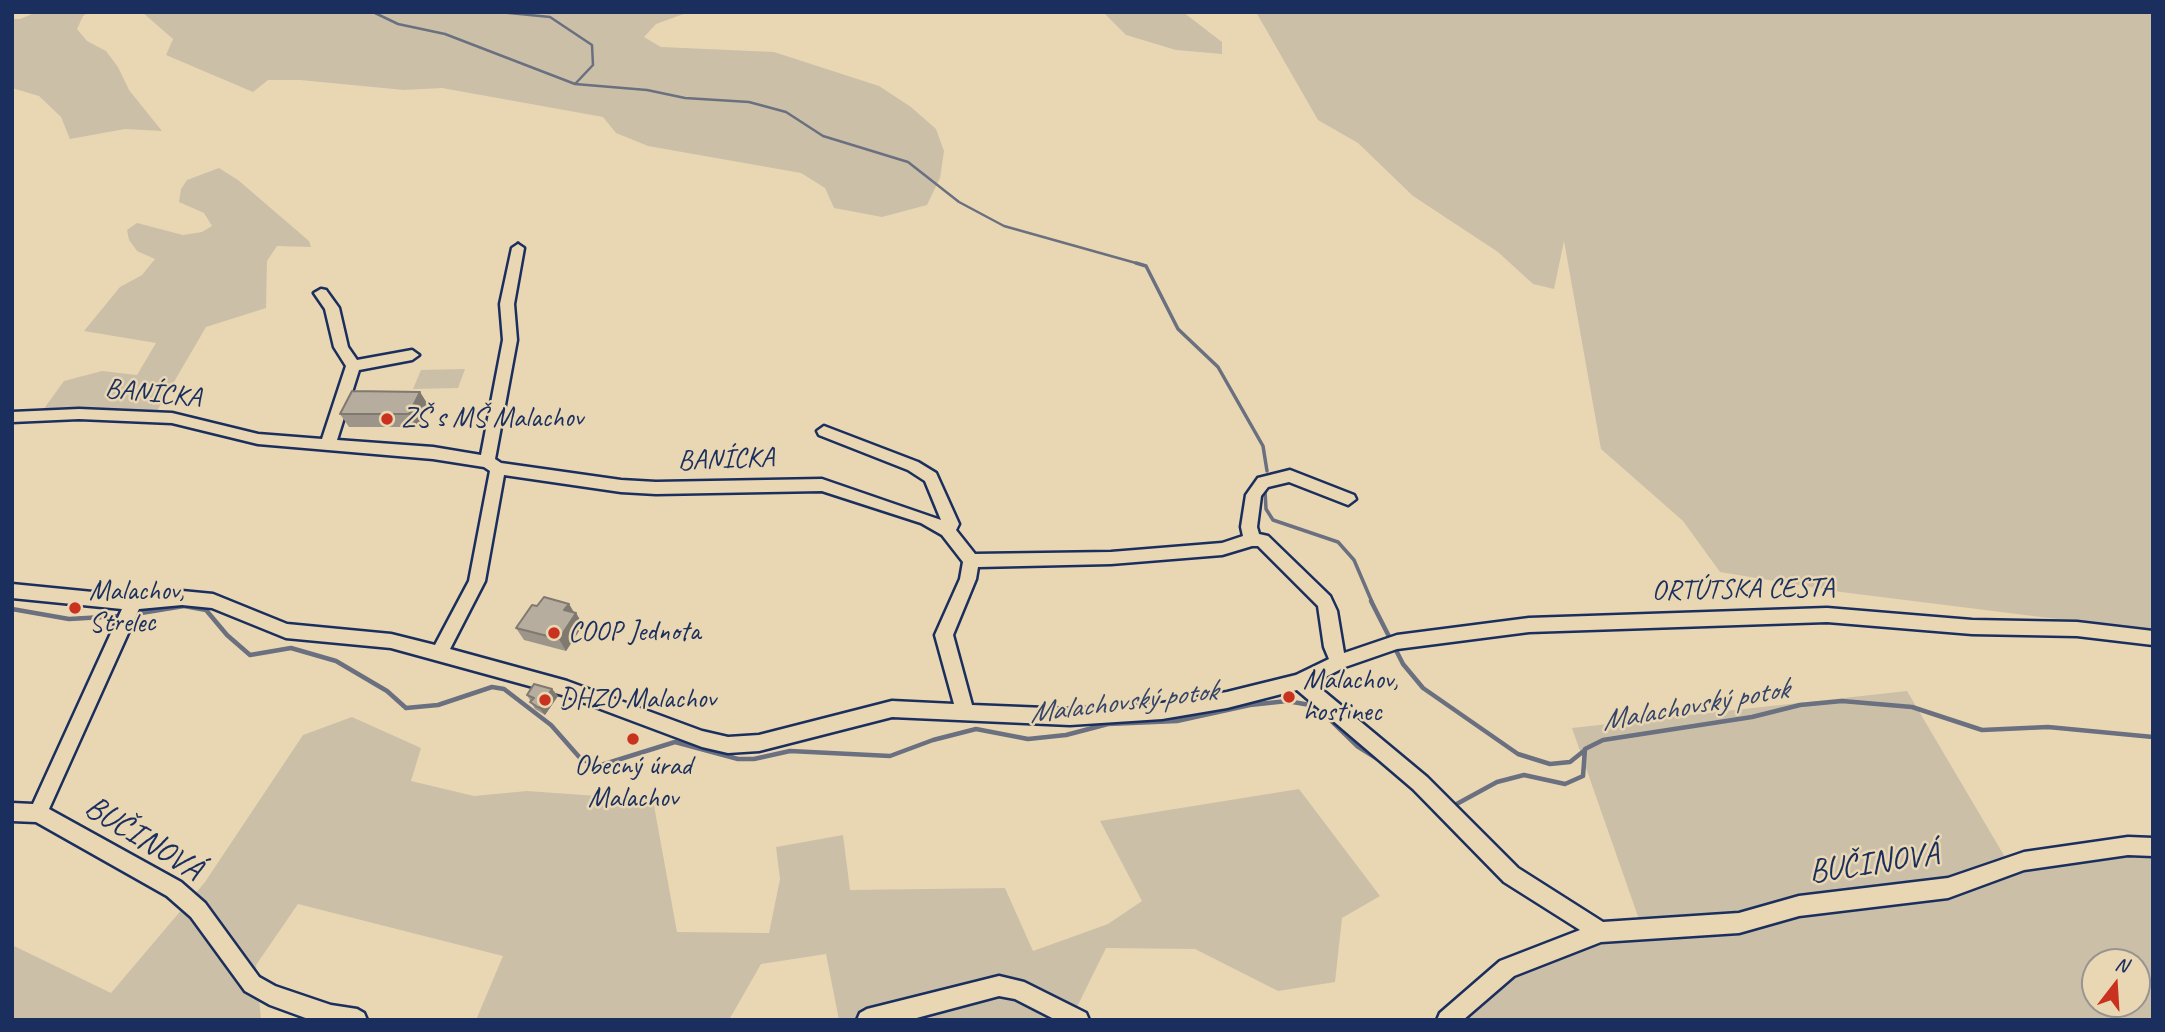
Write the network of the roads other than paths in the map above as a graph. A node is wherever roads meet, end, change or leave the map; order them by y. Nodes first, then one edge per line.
1 (518, 248) dead end
2 (321, 293) dead end
3 (412, 355) dead end
4 (354, 366) junction
5 (12, 417) edge
6 (824, 431) dead end
7 (328, 444) junction
8 (492, 465) junction
9 (1348, 499) dead end
10 (948, 531) junction
11 (1252, 540) junction
12 (971, 561) junction
13 (12, 591) edge
14 (129, 610) junction
15 (2153, 638) edge
16 (439, 654) junction
17 (1339, 662) junction
18 (1300, 682) junction
19 (965, 713) junction
20 (12, 813) edge
21 (38, 813) junction
22 (2153, 847) edge
23 (1601, 932) junction
24 (357, 1020) edge
25 (867, 1020) edge
26 (1079, 1020) edge
27 (1447, 1020) edge

1 - 8 street
2 - 4 street
3 - 4 street
4 - 7 street
5 - 7 street, BANÍCKA
6 - 10 street, BANÍCKA
7 - 8 street, BANÍCKA
8 - 10 street, BANÍCKA
8 - 16 street
9 - 11 street
10 - 12 street, BANÍCKA
11 - 12 street
11 - 17 street
12 - 19 street
13 - 14 street, ORTÚTSKA CESTA
14 - 16 street, ORTÚTSKA CESTA
14 - 21 street, BUČINOVÁ
15 - 17 street, ORTÚTSKA CESTA
16 - 19 street, ORTÚTSKA CESTA
17 - 18 street, ORTÚTSKA CESTA
18 - 19 street, ORTÚTSKA CESTA
18 - 23 street
20 - 21 street
21 - 24 street, BUČINOVÁ
22 - 23 street, BUČINOVÁ
23 - 27 street, BUČINOVÁ
25 - 26 street

